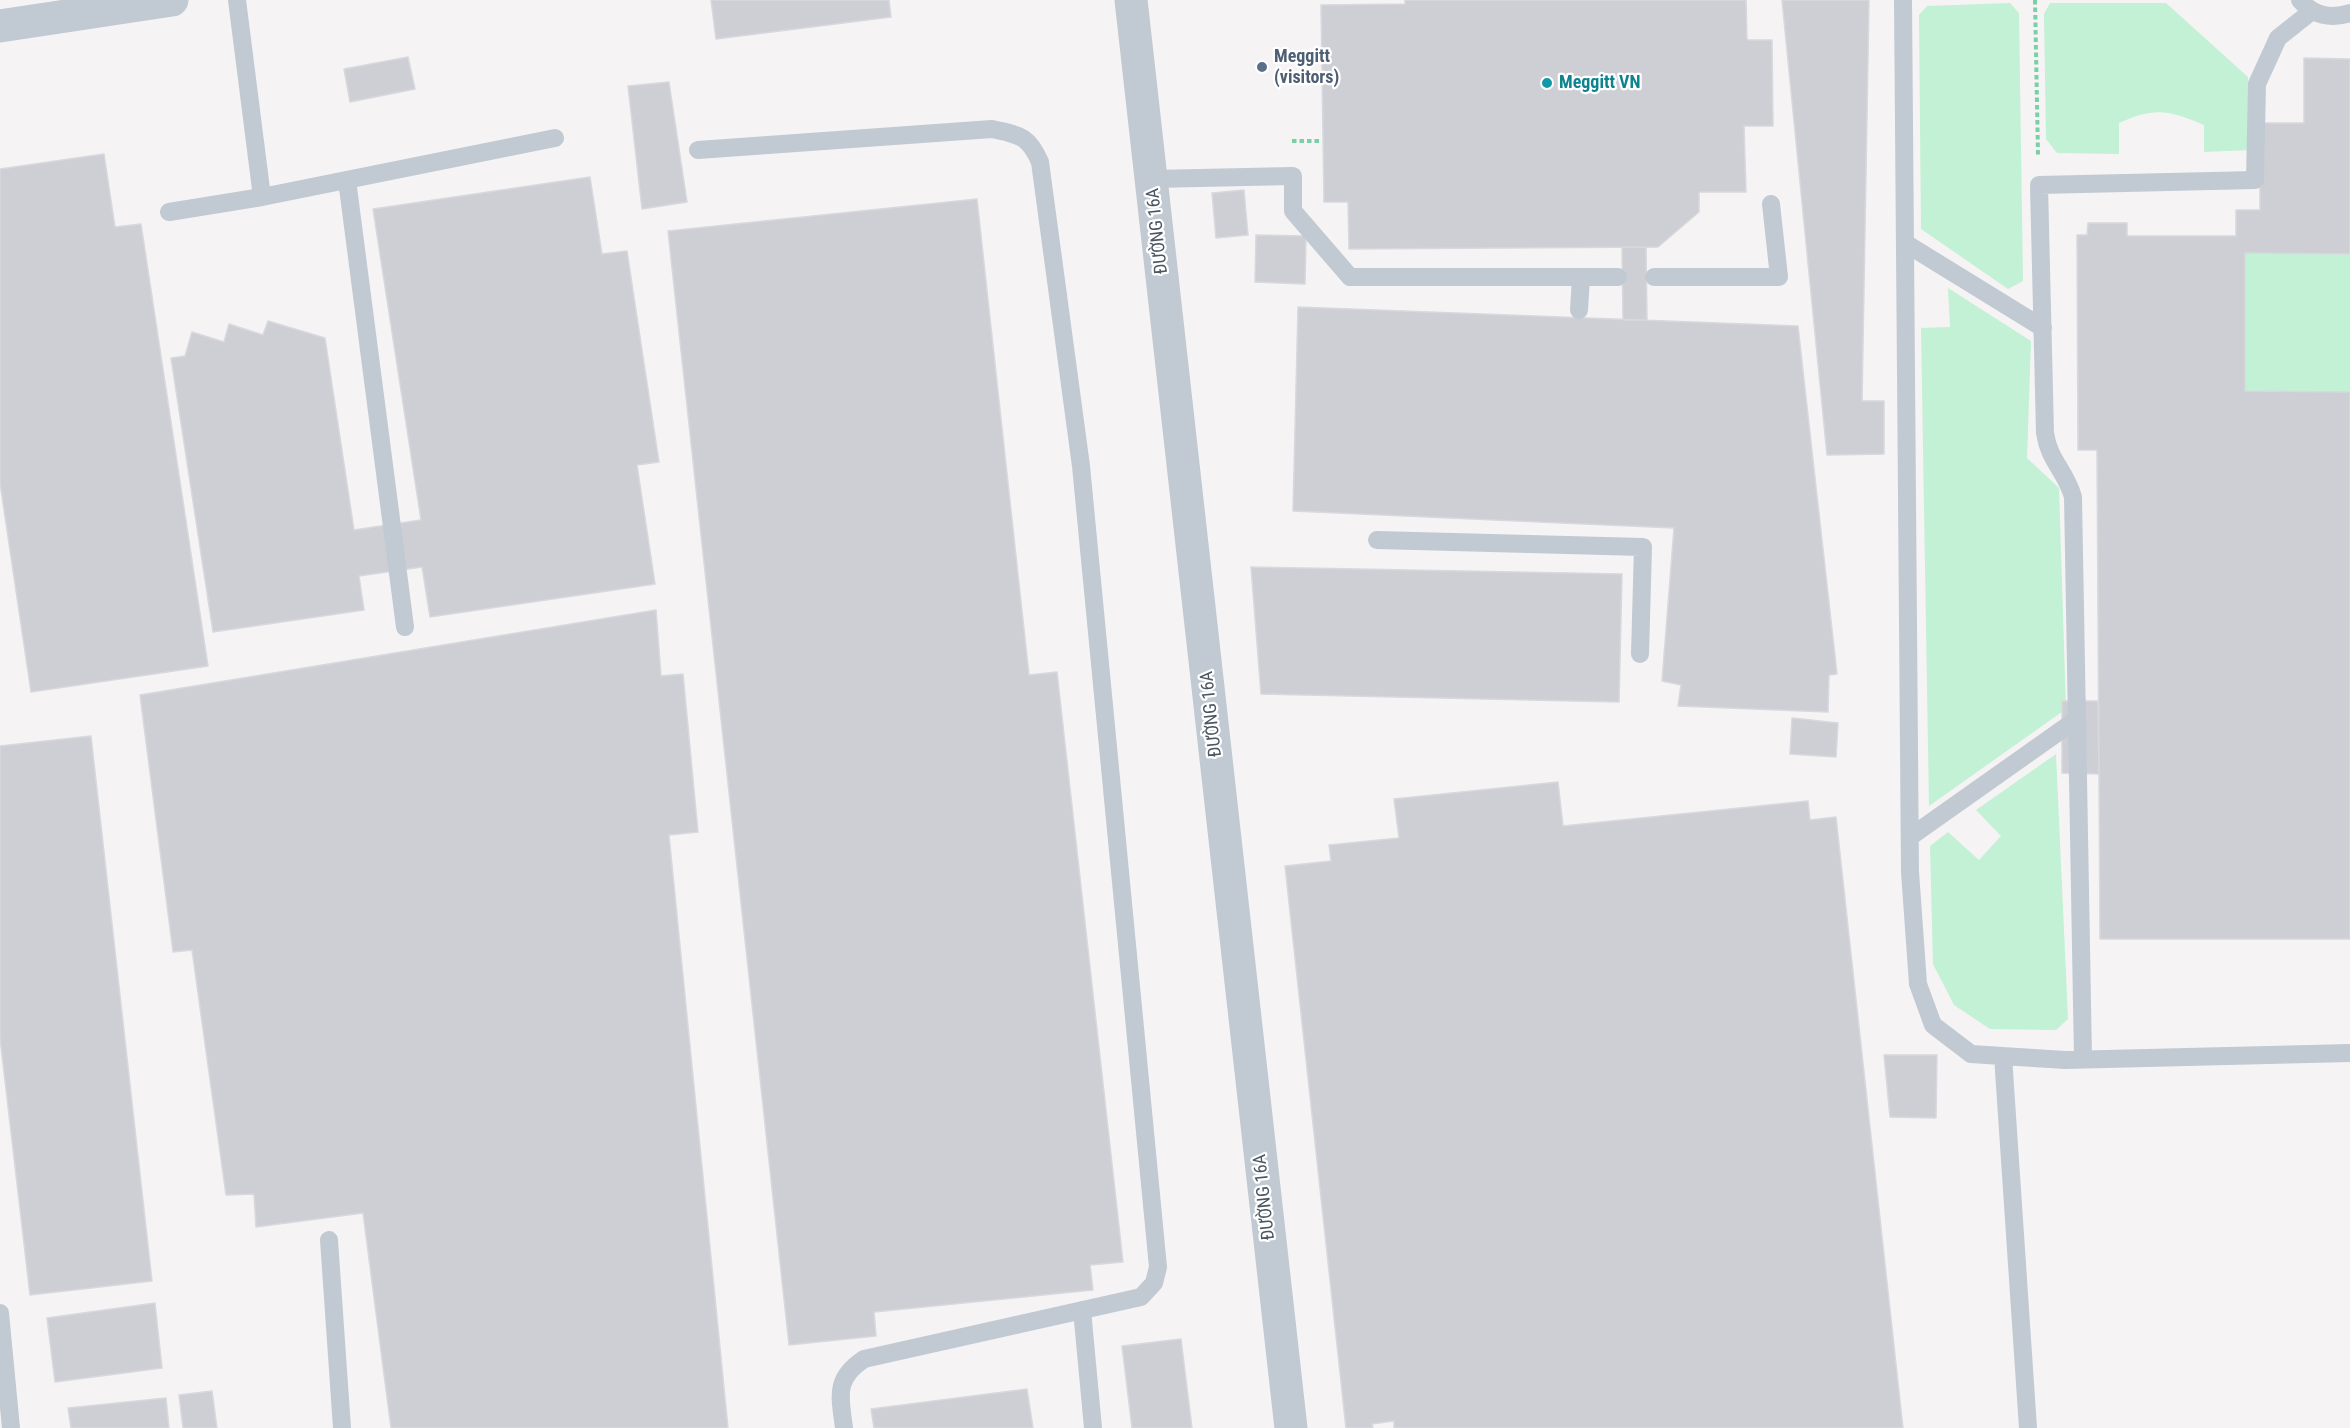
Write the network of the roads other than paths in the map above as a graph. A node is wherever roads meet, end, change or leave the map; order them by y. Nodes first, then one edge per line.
1 (172, 0) edge
2 (237, 0) edge
3 (1131, 0) edge
4 (1903, 0) edge
5 (2306, 6) edge
6 (2350, 13) edge
7 (0, 26) edge
8 (555, 138) dead end
9 (698, 150) dead end
10 (1152, 179) junction
11 (347, 180) junction
12 (262, 197) junction
13 (1771, 204) dead end
14 (169, 212) dead end
15 (1905, 243) junction
16 (1581, 277) junction
17 (1618, 277) dead end
18 (1653, 277) dead end
19 (1579, 310) dead end
20 (2043, 328) junction
21 (1377, 540) dead end
22 (405, 627) dead end
23 (1640, 654) dead end
24 (2077, 719) junction
25 (1910, 837) junction
26 (2350, 1053) edge
27 (2003, 1056) junction
28 (2083, 1059) junction
29 (329, 1240) dead end
30 (1082, 1310) junction
31 (0, 1313) edge
32 (11, 1428) edge
33 (342, 1428) edge
34 (844, 1428) edge
35 (1093, 1428) edge
36 (1291, 1428) edge
37 (2028, 1428) edge

1 - 7 street
2 - 12 lane
3 - 10 street, ĐƯỜNG 16A
4 - 15 lane
5 - 6 lane
5 - 20 lane
8 - 11 lane
9 - 30 lane
10 - 16 lane
10 - 36 street, ĐƯỜNG 16A
11 - 12 lane
11 - 22 lane
12 - 14 lane
13 - 18 lane
15 - 20 lane
15 - 25 lane
16 - 17 lane
16 - 19 lane
20 - 24 lane
21 - 23 lane
24 - 25 lane
24 - 28 lane
25 - 27 lane
26 - 28 lane
27 - 28 lane
27 - 37 lane
29 - 33 lane
30 - 34 lane
30 - 35 lane
31 - 32 lane

